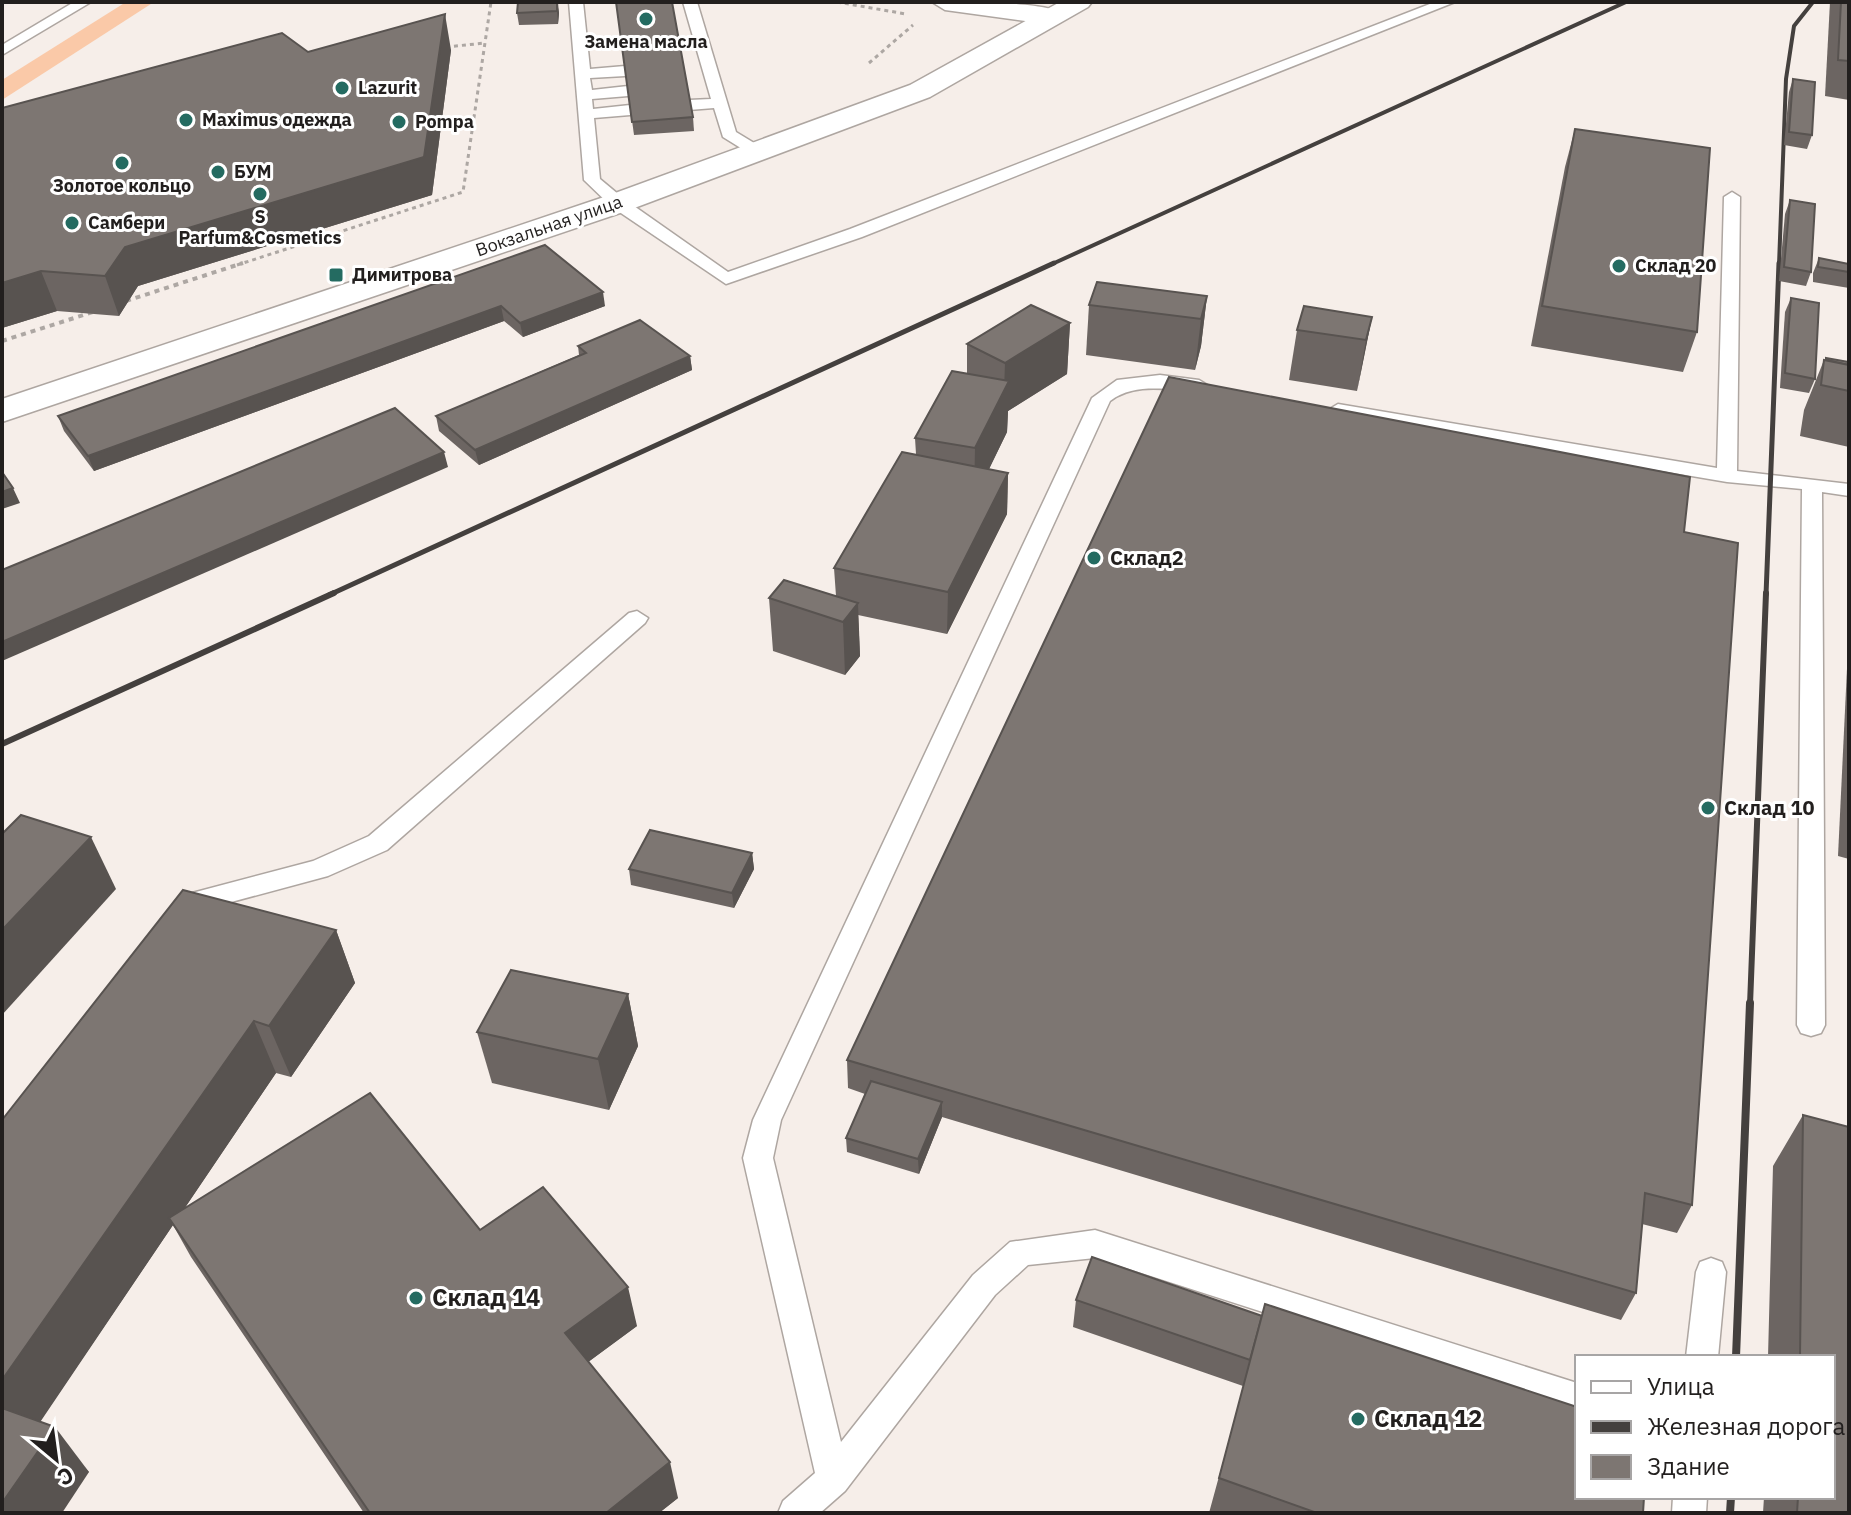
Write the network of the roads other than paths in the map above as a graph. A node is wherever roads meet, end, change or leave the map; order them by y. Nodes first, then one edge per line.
1 (84, 2) edge
2 (576, 2) edge
3 (690, 2) edge
4 (945, 2) edge
5 (1079, 2) edge
6 (1448, 2) edge
7 (1055, 17) junction
8 (2, 51) edge
9 (625, 71) edge
10 (581, 74) junction
11 (628, 91) edge
12 (583, 95) junction
13 (720, 103) junction
14 (689, 105) edge
15 (630, 110) edge
16 (585, 114) junction
17 (758, 152) junction
18 (1732, 197) dead end
19 (618, 203) junction
20 (1215, 389) edge
21 (1308, 405) edge
22 (2, 411) edge
23 (1727, 476) junction
24 (1812, 484) junction
25 (1849, 490) edge
26 (637, 618) dead end
27 (166, 929) edge
28 (1811, 1025) dead end
29 (1711, 1272) dead end
30 (1702, 1355) edge
31 (1575, 1397) edge
32 (833, 1479) junction
33 (795, 1513) edge

1 - 8 lane
2 - 10 lane
3 - 13 lane
4 - 7 street
5 - 7 street, Вокзальная улица
6 - 19 lane
7 - 17 street, Вокзальная улица
9 - 10 lane
10 - 12 lane
11 - 12 lane
12 - 16 lane
13 - 14 lane
13 - 17 lane
15 - 16 lane
16 - 19 lane
17 - 19 street, Вокзальная улица
18 - 23 lane
19 - 22 street, Вокзальная улица
20 - 32 lane
21 - 23 lane
23 - 24 lane
24 - 25 lane
24 - 28 lane
26 - 27 lane
29 - 30 lane
31 - 32 lane
32 - 33 lane

